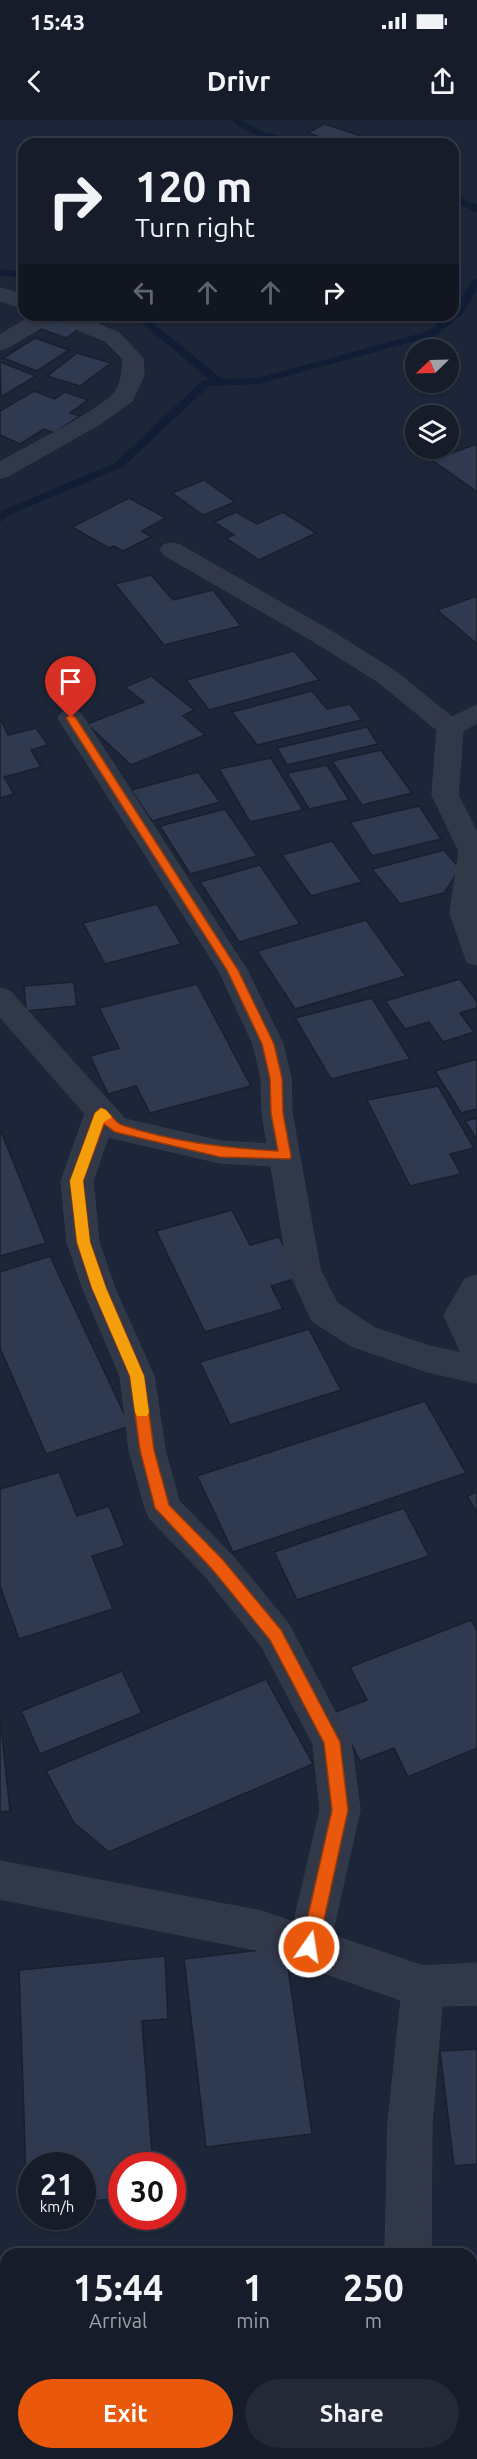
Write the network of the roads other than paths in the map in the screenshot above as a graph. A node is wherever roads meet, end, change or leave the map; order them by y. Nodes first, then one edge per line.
1 (0, 294) edge
2 (18, 300) edge
3 (38, 321) edge
4 (74, 321) edge
5 (0, 344) edge
6 (0, 471) edge
7 (172, 550) dead end
8 (477, 713) edge
9 (71, 718) dead end
10 (450, 728) junction
11 (477, 955) edge
12 (0, 998) edge
13 (101, 1113) junction
14 (285, 1156) junction
15 (477, 1288) edge
16 (477, 1353) edge
17 (477, 1370) edge
18 (0, 1880) edge
19 (309, 1947) junction
20 (477, 1984) edge
21 (423, 1987) junction
22 (408, 2248) edge

1 - 2 street
3 - 5 street
4 - 6 street
7 - 10 street
8 - 10 street
9 - 14 street
10 - 11 street
12 - 13 street
13 - 14 street
13 - 19 street
14 - 17 street
15 - 16 street
18 - 19 street
19 - 21 street
20 - 21 street
21 - 22 street

